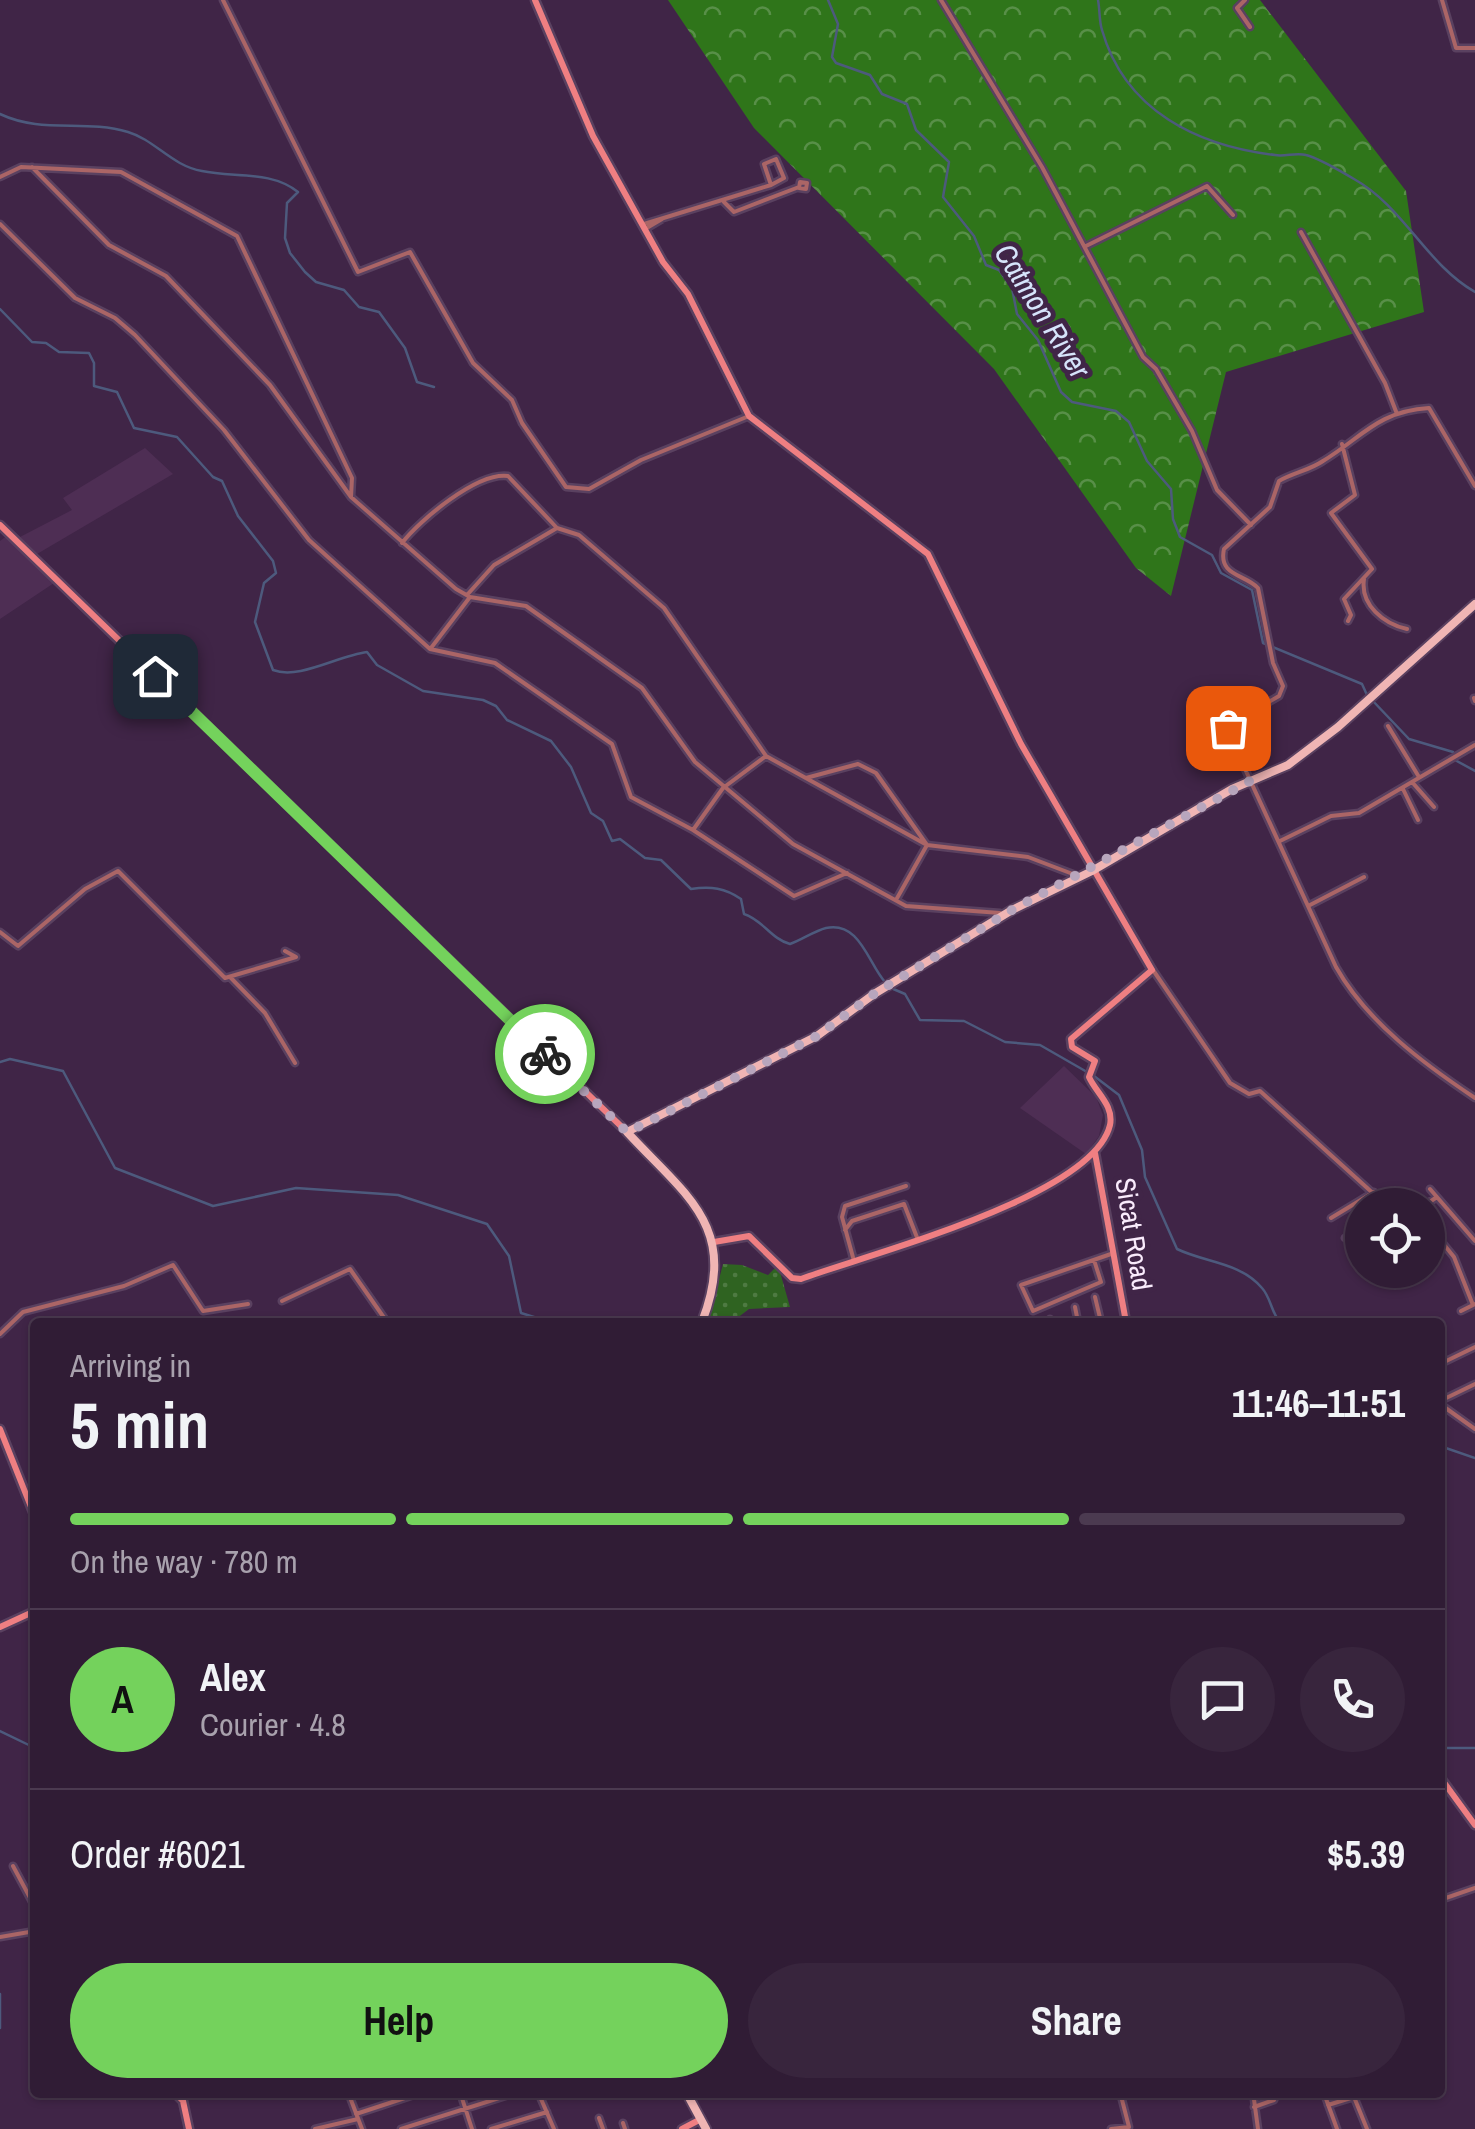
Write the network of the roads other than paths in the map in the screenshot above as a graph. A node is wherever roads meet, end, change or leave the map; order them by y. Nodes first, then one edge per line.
1 (223, 0) edge
2 (535, 0) edge
3 (941, 0) edge
4 (1245, 0) edge
5 (1442, 0) edge
6 (1250, 27) dead end
7 (1475, 48) edge
8 (0, 166) edge
9 (32, 167) junction
10 (7, 172) junction
11 (0, 176) edge
12 (778, 183) junction
13 (771, 185) junction
14 (798, 187) dead end
15 (782, 193) junction
16 (724, 202) junction
17 (1234, 215) dead end
18 (0, 224) edge
19 (643, 227) junction
20 (1301, 232) dead end
21 (1086, 246) junction
22 (1397, 414) junction
23 (750, 416) junction
24 (1342, 444) junction
25 (1475, 486) edge
26 (351, 496) junction
27 (0, 525) edge
28 (1251, 525) junction
29 (557, 528) junction
30 (8, 532) junction
31 (0, 538) edge
32 (402, 543) junction
33 (1364, 579) junction
34 (469, 596) junction
35 (1475, 604) edge
36 (1348, 620) dead end
37 (1407, 629) dead end
38 (430, 649) junction
39 (1388, 726) dead end
40 (1475, 745) edge
41 (766, 756) junction
42 (1419, 777) junction
43 (806, 778) junction
44 (1252, 780) junction
45 (1412, 782) junction
46 (723, 788) junction
47 (1403, 789) junction
48 (1434, 807) dead end
49 (1418, 820) dead end
50 (693, 830) junction
51 (1280, 841) junction
52 (927, 845) junction
53 (1092, 871) junction
54 (847, 872) junction
55 (1080, 877) junction
56 (1364, 877) dead end
57 (896, 901) junction
58 (1310, 905) junction
59 (1012, 910) junction
60 (1, 936) edge
61 (286, 951) dead end
62 (1152, 970) junction
63 (230, 978) junction
64 (295, 1063) dead end
65 (1475, 1098) edge
66 (627, 1132) junction
67 (1095, 1154) junction
68 (906, 1186) dead end
69 (1369, 1188) edge
70 (1445, 1207) edge
71 (1345, 1210) edge
72 (1332, 1218) dead end
73 (845, 1230) junction
74 (918, 1240) junction
75 (1475, 1241) edge
76 (714, 1242) junction
77 (1445, 1247) edge
78 (1110, 1254) junction
79 (1094, 1260) junction
80 (854, 1261) junction
81 (1096, 1297) dead end
82 (282, 1301) dead end
83 (248, 1304) dead end
84 (1474, 1304) edge
85 (1074, 1307) dead end
86 (1461, 1311) dead end
87 (384, 1318) edge
88 (703, 1318) edge
89 (1077, 1318) edge
90 (1100, 1318) edge
91 (1125, 1318) edge
92 (0, 1334) edge
93 (1475, 1347) edge
94 (1445, 1362) edge
95 (1475, 1384) edge
96 (1445, 1400) edge
97 (1445, 1406) edge
98 (1474, 1426) edge
99 (0, 1429) edge
100 (30, 1504) edge
101 (30, 1614) edge
102 (0, 1626) edge
103 (1445, 1784) edge
104 (1475, 1825) edge
105 (13, 1866) dead end
106 (1475, 1888) edge
107 (30, 1898) edge
108 (1445, 1898) edge
109 (30, 1932) edge
110 (0, 1937) edge
111 (179, 2098) edge
112 (350, 2098) edge
113 (406, 2098) edge
114 (462, 2098) edge
115 (500, 2098) edge
116 (541, 2098) edge
117 (689, 2098) edge
118 (1121, 2098) edge
119 (1253, 2098) edge
120 (1274, 2098) edge
121 (1326, 2098) edge
122 (1348, 2098) edge
123 (1355, 2098) edge
124 (1328, 2105) junction
125 (1254, 2106) junction
126 (466, 2109) junction
127 (547, 2112) junction
128 (357, 2116) junction
129 (600, 2118) dead end
130 (700, 2119) junction
131 (189, 2129) edge
132 (315, 2129) edge
133 (362, 2129) edge
134 (401, 2129) edge
135 (472, 2129) edge
136 (492, 2129) edge
137 (554, 2129) edge
138 (603, 2129) edge
139 (682, 2129) edge
140 (706, 2129) edge
141 (1111, 2129) edge
142 (1258, 2129) edge
143 (1337, 2129) edge
144 (1367, 2129) edge

1 - 23 street
2 - 19 street
3 - 21 street
4 - 6 street
5 - 7 street
8 - 10 street
9 - 10 street
9 - 26 street
9 - 26 street
10 - 11 street
12 - 13 street
12 - 13 street
12 - 15 street
13 - 16 street
14 - 15 street
15 - 16 street
16 - 19 street
17 - 21 street
18 - 38 street
19 - 23 street
20 - 22 street
21 - 28 street
22 - 24 street
22 - 25 street
23 - 53 street
24 - 28 street
24 - 33 street
26 - 32 street
27 - 30 street
28 - 44 street
29 - 32 street
29 - 34 street
29 - 41 street
30 - 31 street
30 - 66 street
32 - 34 street
33 - 36 street
33 - 37 street
34 - 38 street
34 - 46 street
35 - 44 main road
38 - 50 street
39 - 42 street
40 - 42 street
41 - 43 street
41 - 46 street
42 - 45 street
43 - 52 street
43 - 52 street
44 - 51 street
44 - 53 main road
45 - 47 street
45 - 48 street
46 - 50 street
46 - 54 street
47 - 49 street
47 - 51 street
50 - 54 street
51 - 58 street
52 - 55 street
52 - 57 street
53 - 55 main road
53 - 62 street
54 - 57 street
55 - 59 main road
56 - 58 street
57 - 59 street
58 - 65 street
59 - 66 main road
60 - 63 street
61 - 63 street
62 - 67 street
62 - 69 street
63 - 64 street
66 - 76 main road
67 - 74 street
67 - 78 street, Sicat Road
68 - 73 street
70 - 75 street
71 - 72 street
73 - 74 street
73 - 80 street
74 - 80 street
76 - 80 street
76 - 88 main road
77 - 84 street
78 - 79 street
78 - 91 street, Sicat Road
79 - 79 street
81 - 90 street
82 - 87 street
83 - 92 street
84 - 86 street
85 - 89 street
93 - 94 street
95 - 96 street
97 - 98 street
99 - 100 street
101 - 102 street
103 - 104 street
105 - 107 street
106 - 108 street
109 - 110 street
111 - 131 street
112 - 128 street
113 - 128 street
114 - 126 street
115 - 126 street
116 - 127 street
117 - 130 main road
118 - 141 street
119 - 125 street
120 - 125 street
121 - 124 street
122 - 124 street
123 - 144 street
124 - 143 street
125 - 142 street
126 - 134 street
126 - 135 street
127 - 136 street
127 - 137 street
128 - 132 street
128 - 133 street
129 - 138 street
130 - 139 street
130 - 140 main road

